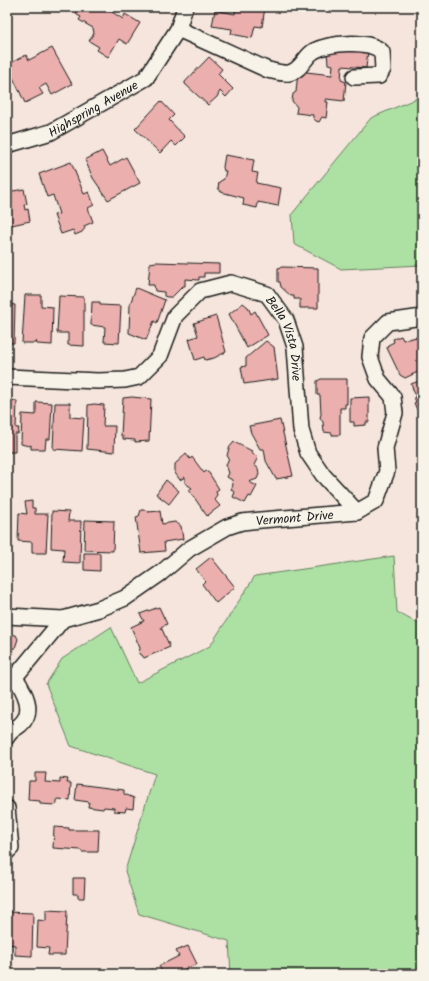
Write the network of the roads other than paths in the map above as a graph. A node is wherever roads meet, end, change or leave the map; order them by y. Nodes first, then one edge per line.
1 (185, 7) edge
2 (178, 29) junction
3 (354, 77) dead end
4 (7, 145) edge
5 (422, 317) edge
6 (7, 377) edge
7 (357, 512) junction
8 (7, 616) edge
9 (63, 619) junction
10 (11, 680) edge
11 (7, 737) edge
12 (7, 808) edge
13 (7, 852) edge

1 - 2 street, Highspring Avenue
2 - 3 street
2 - 4 street, Highspring Avenue
5 - 7 street, Vermont Drive
6 - 7 street, Bella Vista Drive
7 - 9 street, Vermont Drive
8 - 9 street, Vermont Drive
9 - 10 street
10 - 11 street
12 - 13 street

